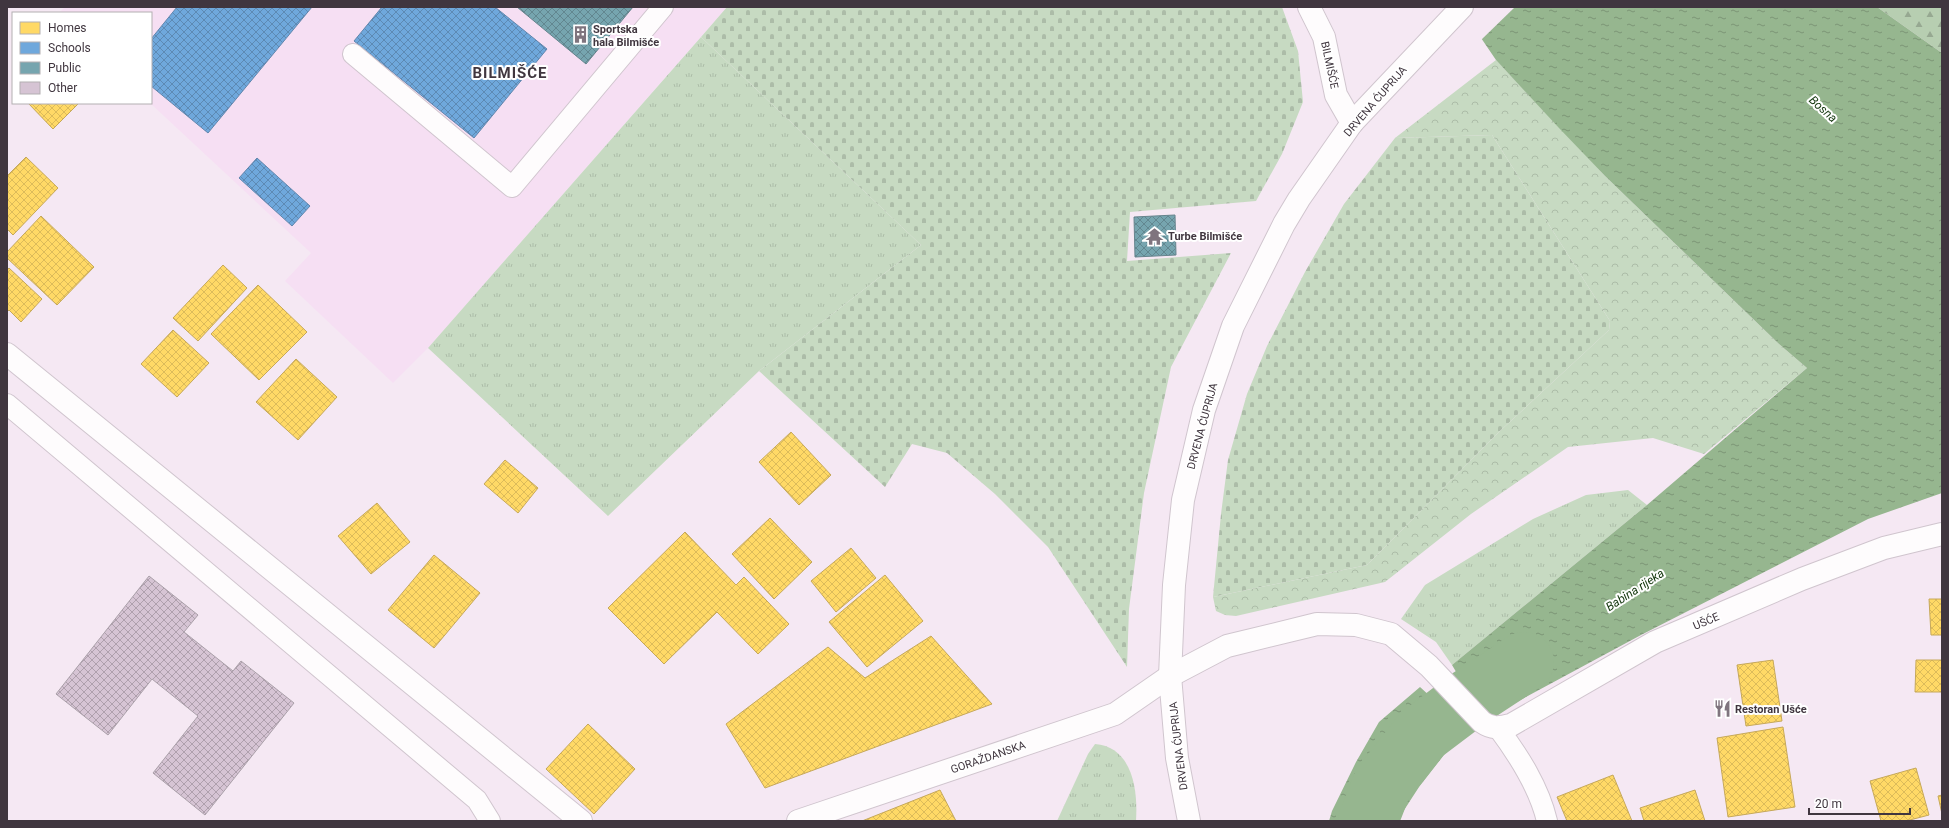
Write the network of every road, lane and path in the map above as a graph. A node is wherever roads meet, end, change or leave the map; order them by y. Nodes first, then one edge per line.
1 (663, 7) edge
2 (1309, 7) edge
3 (1462, 7) edge
4 (353, 54) dead end
5 (1352, 123) junction
6 (7, 354) edge
7 (7, 404) edge
8 (1942, 534) edge
9 (1170, 676) junction
10 (1490, 725) junction
11 (1184, 797) junction
12 (490, 821) edge
13 (581, 821) edge
14 (798, 821) edge
15 (1177, 821) edge
16 (1190, 821) edge
17 (1547, 821) edge

1 - 4 lane
2 - 5 street, BILMIŠĆE
3 - 5 street, DRVENA ĆUPRIJA
5 - 9 street, DRVENA ĆUPRIJA
6 - 13 street
7 - 12 lane
8 - 10 street, UŠĆE
9 - 10 street, GORAŽDANSKA
9 - 11 street, DRVENA ĆUPRIJA
9 - 14 street, GORAŽDANSKA
10 - 17 lane
11 - 15 street
11 - 16 street, DRVENA ĆUPRIJA

